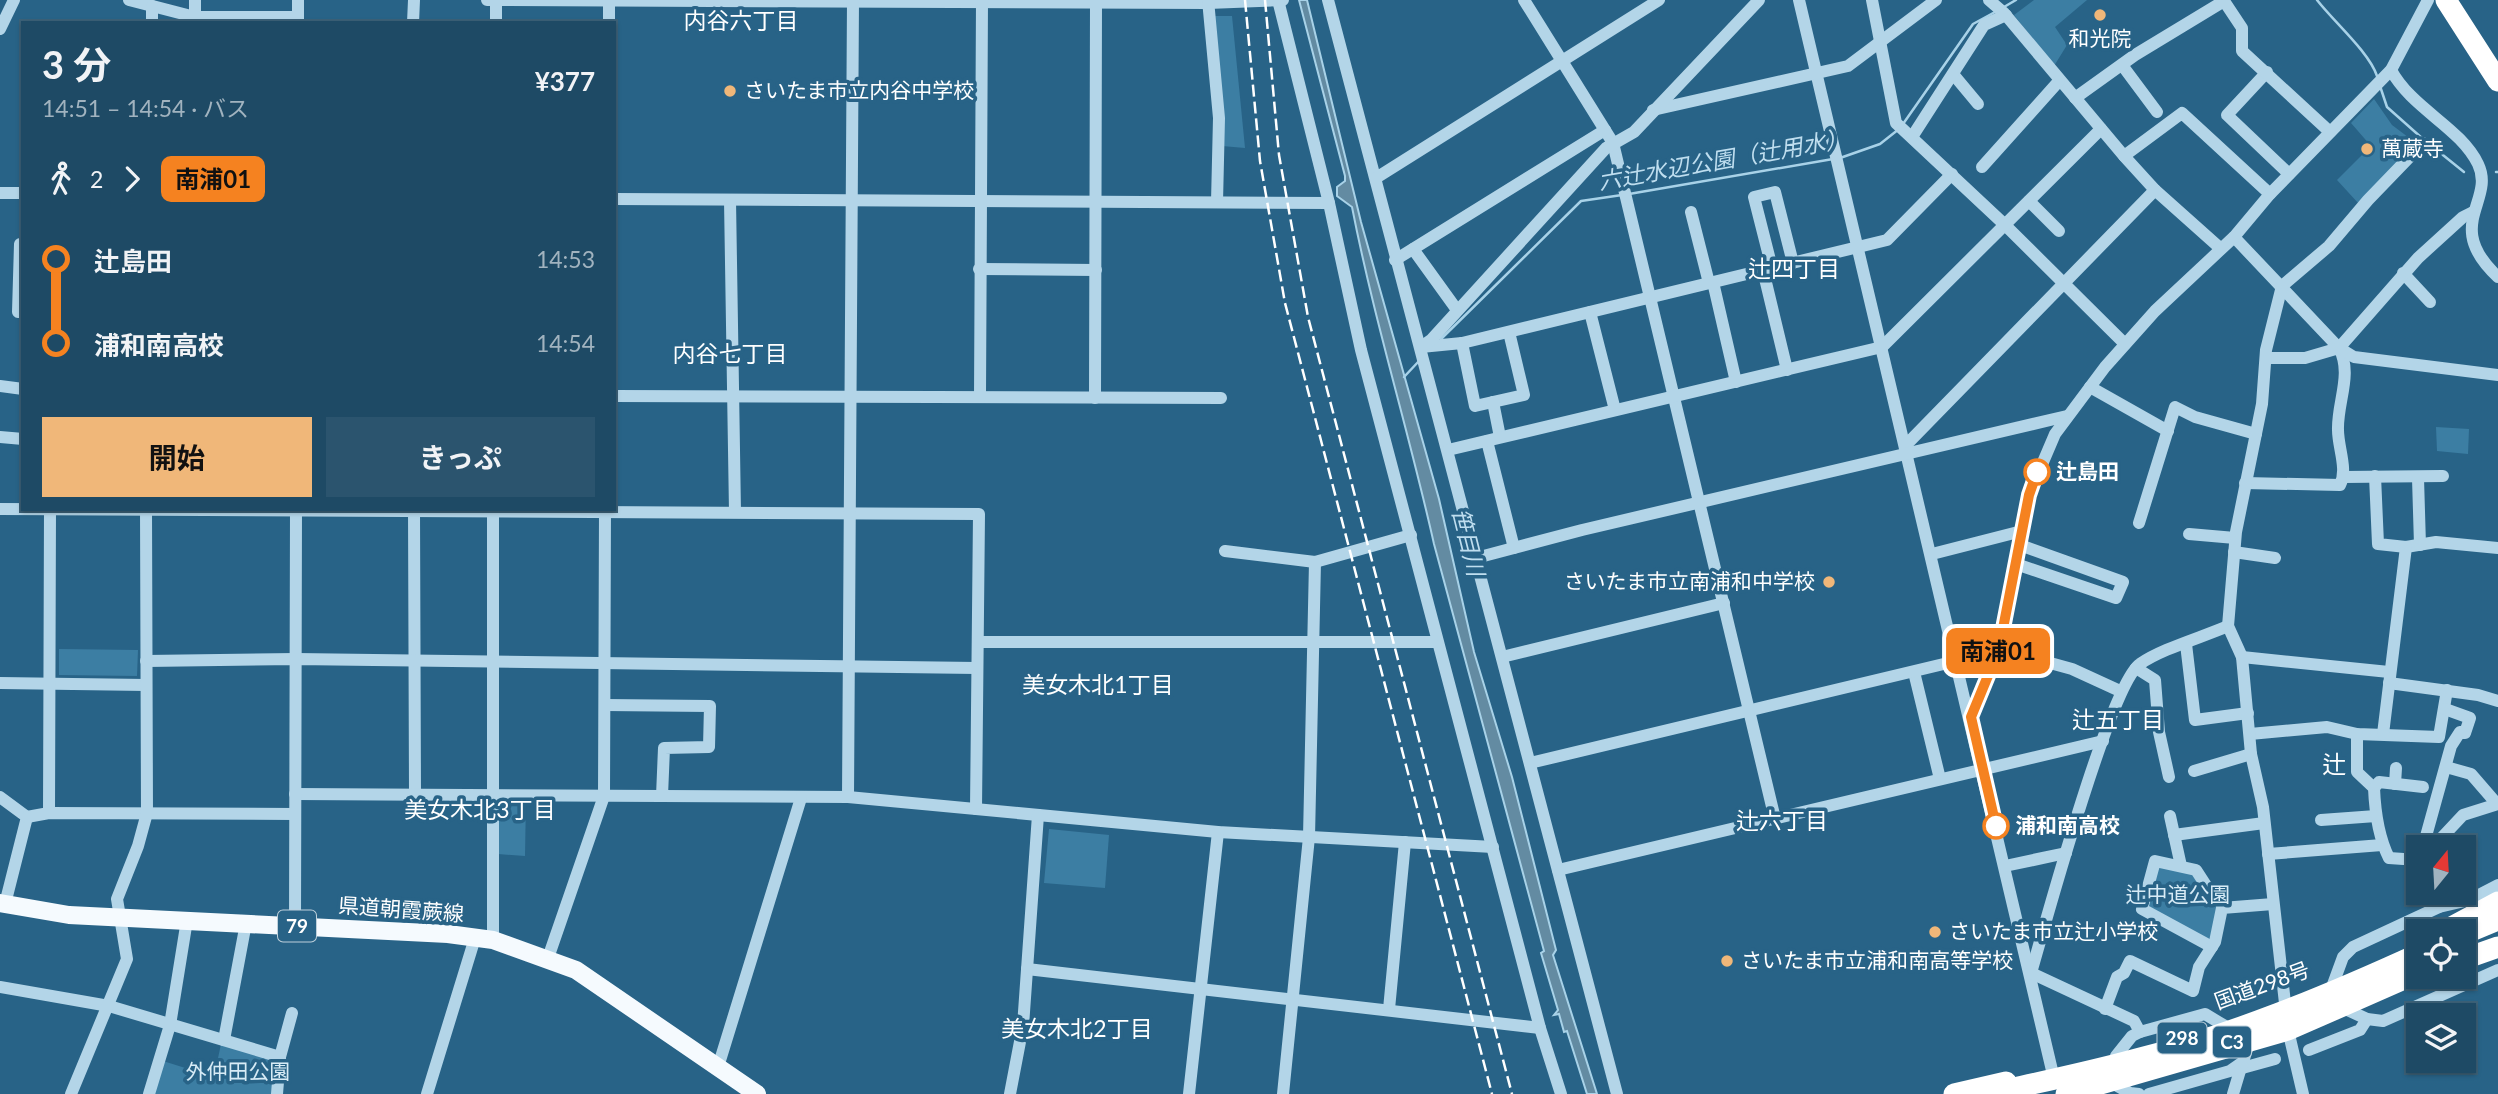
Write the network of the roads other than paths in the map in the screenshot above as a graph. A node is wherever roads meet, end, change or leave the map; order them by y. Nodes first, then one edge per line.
1 (14, 0) edge
2 (129, 0) edge
3 (195, 0) edge
4 (298, 0) edge
5 (414, 0) edge
6 (487, 0) edge
7 (496, 0) edge
8 (609, 0) edge
9 (731, 0) edge
10 (853, 0) edge
11 (1279, 0) edge
12 (1328, 0) edge
13 (1524, 0) edge
14 (1659, 0) edge
15 (1759, 0) edge
16 (1798, 0) edge
17 (1872, 0) edge
18 (1936, 0) edge
19 (1989, 0) edge
20 (2428, 0) edge
21 (2446, 0) edge
22 (982, 1) edge
23 (1208, 2) edge
24 (1096, 3) junction
25 (152, 6) junction
26 (2006, 15) junction
27 (195, 20) edge
28 (298, 20) edge
29 (152, 21) edge
30 (413, 21) edge
31 (496, 21) edge
32 (609, 21) edge
33 (0, 29) edge
34 (1880, 41) junction
35 (1562, 61) junction
36 (2122, 65) junction
37 (2391, 70) junction
38 (2267, 72) junction
39 (1817, 73) junction
40 (1953, 74) junction
41 (2059, 81) junction
42 (2498, 81) edge
43 (2074, 99) junction
44 (1978, 104) dead end
45 (1653, 110) junction
46 (2157, 113) dead end
47 (2101, 129) junction
48 (1605, 130) junction
49 (2330, 132) junction
50 (1912, 137) junction
51 (2423, 143) dead end
52 (1613, 144) junction
53 (2124, 156) junction
54 (1982, 167) dead end
55 (1952, 174) junction
56 (2289, 174) junction
57 (1376, 178) junction
58 (2155, 190) junction
59 (0, 193) edge
60 (21, 193) edge
61 (2270, 194) junction
62 (616, 199) edge
63 (730, 200) junction
64 (851, 201) junction
65 (979, 201) junction
66 (2029, 201) junction
67 (1096, 202) junction
68 (1217, 202) junction
69 (1329, 203) junction
70 (1691, 212) dead end
71 (2473, 212) junction
72 (2005, 225) junction
73 (2059, 231) dead end
74 (2234, 237) junction
75 (21, 244) edge
76 (1857, 247) junction
77 (2220, 248) junction
78 (1413, 249) junction
79 (1395, 260) junction
80 (1793, 263) junction
81 (979, 269) junction
82 (1767, 269) junction
83 (1096, 270) junction
84 (2403, 273) junction
85 (2498, 277) edge
86 (21, 279) edge
87 (1711, 283) junction
88 (2062, 284) junction
89 (2282, 286) junction
90 (1650, 298) junction
91 (2430, 302) dead end
92 (1457, 310) junction
93 (21, 312) edge
94 (1590, 312) junction
95 (1509, 332) junction
96 (1462, 343) junction
97 (2125, 344) junction
98 (1421, 347) junction
99 (1882, 347) junction
100 (2339, 348) junction
101 (2266, 358) junction
102 (1787, 370) junction
103 (2498, 375) edge
104 (1736, 382) junction
105 (0, 386) edge
106 (2090, 387) junction
107 (21, 389) edge
108 (616, 396) edge
109 (734, 396) junction
110 (1674, 396) junction
111 (850, 397) junction
112 (980, 397) junction
113 (1095, 398) junction
114 (1221, 398) dead end
115 (1493, 402) junction
116 (1615, 410) junction
117 (2067, 416) junction
118 (2168, 431) junction
119 (2256, 434) junction
120 (0, 437) edge
121 (1500, 438) junction
122 (21, 439) edge
123 (1487, 441) junction
124 (1907, 449) junction
125 (1448, 450) junction
126 (2375, 476) junction
127 (2443, 476) dead end
128 (2344, 477) junction
129 (2418, 478) junction
130 (2245, 483) junction
131 (1700, 502) junction
132 (0, 509) edge
133 (21, 509) edge
134 (50, 511) edge
135 (146, 511) edge
136 (296, 511) edge
137 (414, 511) edge
138 (494, 511) edge
139 (605, 511) edge
140 (849, 511) junction
141 (735, 512) junction
142 (2139, 523) dead end
143 (2022, 531) junction
144 (2189, 534) dead end
145 (1411, 535) junction
146 (2235, 538) junction
147 (2020, 545) junction
148 (2420, 545) junction
149 (2406, 547) junction
150 (1514, 548) junction
151 (2498, 548) edge
152 (1225, 551) dead end
153 (2234, 552) junction
154 (1932, 554) junction
155 (1476, 558) junction
156 (2274, 558) dead end
157 (1315, 562) junction
158 (2016, 564) junction
159 (1724, 603) junction
160 (2228, 626) junction
161 (1314, 640) junction
162 (978, 642) junction
163 (1437, 642) junction
164 (2186, 644) junction
165 (1998, 650) junction
166 (1502, 657) junction
167 (2242, 657) junction
168 (296, 659) junction
169 (146, 661) junction
170 (415, 661) junction
171 (492, 662) junction
172 (1957, 662) junction
173 (606, 663) junction
174 (849, 664) junction
175 (977, 668) junction
176 (2136, 668) junction
177 (1914, 672) junction
178 (2389, 677) junction
179 (0, 683) edge
180 (49, 685) junction
181 (146, 685) junction
182 (2446, 690) junction
183 (2120, 691) junction
184 (2498, 701) edge
185 (606, 705) junction
186 (2445, 709) junction
187 (1749, 711) junction
188 (2248, 713) junction
189 (1971, 717) junction
190 (2250, 734) junction
191 (2357, 734) junction
192 (2383, 734) junction
193 (2103, 741) junction
194 (2251, 754) junction
195 (1530, 763) junction
196 (2446, 767) junction
197 (2396, 768) dead end
198 (1983, 769) junction
199 (2194, 771) dead end
200 (2169, 777) dead end
201 (1940, 779) junction
202 (2395, 784) junction
203 (2423, 787) dead end
204 (2374, 788) junction
205 (295, 794) junction
206 (415, 794) junction
207 (492, 795) junction
208 (0, 796) edge
209 (604, 796) junction
210 (662, 796) junction
211 (848, 797) junction
212 (801, 798) junction
213 (2497, 804) edge
214 (976, 809) junction
215 (49, 813) junction
216 (147, 813) junction
217 (295, 814) junction
218 (1038, 815) junction
219 (2170, 816) dead end
220 (2376, 816) junction
221 (27, 817) junction
222 (1775, 819) junction
223 (2321, 820) dead end
224 (2264, 823) junction
225 (1218, 832) junction
226 (2174, 835) junction
227 (2426, 835) edge
228 (2444, 835) edge
229 (1309, 837) junction
230 (1405, 842) junction
231 (2382, 845) junction
232 (1493, 847) junction
233 (2066, 853) junction
234 (2268, 855) junction
235 (2406, 859) edge
236 (2005, 866) junction
237 (2181, 866) junction
238 (1558, 870) junction
239 (2498, 885) edge
240 (2498, 902) edge
241 (2, 903) edge
242 (2273, 904) junction
243 (2439, 907) joint
244 (2222, 908) junction
245 (118, 917) junction
246 (2466, 919) edge
247 (2498, 919) edge
248 (187, 920) junction
249 (246, 923) junction
250 (295, 926) junction
251 (484, 939) junction
252 (2476, 939) edge
253 (2212, 947) junction
254 (548, 958) junction
255 (2406, 965) edge
256 (2406, 965) edge
257 (2406, 967) edge
258 (2406, 967) edge
259 (1027, 970) junction
260 (2498, 970) edge
261 (2031, 973) junction
262 (0, 987) edge
263 (2332, 987) junction
264 (1200, 990) junction
265 (1291, 999) junction
266 (2285, 1004) junction
267 (109, 1006) junction
268 (2341, 1007) junction
269 (1389, 1009) junction
270 (2105, 1009) junction
271 (292, 1013) dead end
272 (2367, 1019) junction
273 (170, 1025) junction
274 (2225, 1026) junction
275 (1540, 1028) junction
276 (2288, 1030) junction
277 (2140, 1032) junction
278 (223, 1040) junction
279 (2309, 1050) dead end
280 (2116, 1056) junction
281 (280, 1057) junction
282 (2275, 1059) dead end
283 (2241, 1061) junction
284 (718, 1067) junction
285 (2053, 1071) junction
286 (2112, 1083) junction
287 (71, 1094) edge
288 (149, 1094) edge
289 (277, 1094) edge
290 (427, 1094) edge
291 (757, 1094) edge
292 (1010, 1094) edge
293 (1189, 1094) edge
294 (1283, 1094) edge
295 (1561, 1094) edge
296 (1618, 1094) edge
297 (1954, 1094) edge
298 (1987, 1094) edge
299 (2038, 1094) edge
300 (2058, 1094) edge
301 (2066, 1094) edge
302 (2139, 1094) edge
303 (2149, 1094) edge
304 (2233, 1094) edge
305 (2303, 1094) edge

1 - 33 street
2 - 25 street
3 - 27 street
4 - 28 street
5 - 30 street
6 - 7 street
7 - 8 street
7 - 31 street
8 - 9 street
8 - 32 street
9 - 10 street
10 - 22 street
10 - 64 street
11 - 23 street
11 - 69 street
12 - 57 street
13 - 35 street
14 - 35 street
15 - 45 street
16 - 39 street
17 - 34 street
18 - 34 street
19 - 26 street
20 - 37 street
21 - 42 highway
22 - 24 street
22 - 65 street
23 - 24 street
23 - 68 street
24 - 67 street
25 - 27 street
25 - 29 street
26 - 40 street
26 - 41 street
27 - 28 street
34 - 39 street
34 - 50 street
35 - 48 street
35 - 57 street
36 - 38 street
36 - 43 street
36 - 46 street
37 - 49 street
37 - 71 street
38 - 49 street
38 - 56 street
39 - 45 street
39 - 76 street
40 - 44 street
40 - 50 street
41 - 43 street
41 - 54 street
43 - 47 street
45 - 52 street
47 - 53 street
47 - 66 street
48 - 52 street
48 - 78 street
49 - 56 street
50 - 55 street
51 - 89 street
52 - 90 street
52 - 92 street
53 - 58 street
53 - 61 street
55 - 72 street
55 - 76 street
56 - 61 street
57 - 79 street
58 - 77 street
58 - 88 street
59 - 60 street
61 - 74 street
62 - 63 street
63 - 64 street
63 - 109 street
64 - 65 street
64 - 111 street
65 - 67 street
65 - 81 street
66 - 72 street
66 - 73 street
67 - 68 street
67 - 83 street
68 - 69 street
69 - 145 street
70 - 87 street
71 - 84 street
71 - 85 street
72 - 88 street
72 - 99 street
74 - 77 street
74 - 89 street
75 - 86 street
76 - 80 street
76 - 99 street
77 - 97 street
78 - 79 street
78 - 92 street
79 - 98 street
80 - 82 street
80 - 82 street
81 - 83 street
81 - 112 street
82 - 87 street
82 - 102 street
83 - 113 street
84 - 91 street
84 - 100 street
86 - 93 street
87 - 90 street
87 - 104 street
88 - 97 street
88 - 124 street
89 - 100 street
89 - 101 street
90 - 94 street
90 - 110 street
92 - 98 street
94 - 95 street
94 - 116 street
95 - 96 street
95 - 115 street
96 - 98 street
96 - 115 street
97 - 106 street
98 - 125 street
99 - 102 street
99 - 124 street
100 - 101 street
100 - 103 street
100 - 128 street
101 - 119 street
102 - 104 street
104 - 110 street
105 - 107 street
106 - 117 street
106 - 118 street
108 - 109 street
109 - 111 street
109 - 141 street
110 - 116 street
110 - 131 street
111 - 112 street
111 - 140 street
112 - 113 street
113 - 114 street
115 - 121 street
116 - 121 street
117 - 124 street
117 - 143 street
118 - 119 street
118 - 142 street
119 - 130 street
120 - 122 street
121 - 123 street
123 - 125 street
123 - 150 street
124 - 131 street
124 - 154 street
125 - 155 street
126 - 128 street
126 - 129 street
126 - 149 street
127 - 129 street
128 - 130 street
129 - 148 street
130 - 146 street
131 - 150 street
131 - 159 street
132 - 133 street
134 - 180 street
135 - 169 street
136 - 168 street
137 - 170 street
138 - 139 street
138 - 171 street
139 - 141 street
139 - 173 street
140 - 141 street
140 - 162 street
140 - 174 street
143 - 147 street
143 - 154 street
144 - 146 street
145 - 157 street
145 - 163 street
146 - 153 street
147 - 158 street
147 - 158 street
148 - 149 street
148 - 151 street
149 - 178 street
150 - 155 street
152 - 157 street
153 - 156 street
153 - 160 street
154 - 172 street
155 - 166 street
157 - 161 street
158 - 165 street
159 - 166 street
159 - 187 street
160 - 164 street
160 - 167 street
161 - 162 street
161 - 163 street
161 - 229 street
162 - 175 street
163 - 232 street
164 - 176 street
164 - 188 street
165 - 172 street
165 - 183 street
165 - 189 street
166 - 195 street
167 - 178 street
167 - 188 street
168 - 169 street
168 - 170 street
168 - 205 street
169 - 181 street
170 - 171 street
170 - 206 street
171 - 173 street
171 - 207 street
172 - 177 street
172 - 189 street
173 - 174 street
173 - 185 street
174 - 175 street
174 - 211 street
175 - 214 street
176 - 183 street
176 - 200 street
177 - 187 street
177 - 201 street
178 - 182 street
178 - 192 street
179 - 180 street
180 - 181 street
180 - 215 street
181 - 216 street
182 - 184 street
182 - 186 street
183 - 193 street
185 - 209 street
185 - 210 street
186 - 192 street
186 - 196 street
187 - 195 street
187 - 222 street
188 - 190 street
189 - 198 street
190 - 191 street
190 - 194 street
191 - 192 street
191 - 204 street
193 - 198 street
193 - 233 street
194 - 199 street
194 - 224 street
195 - 238 street
196 - 213 street
196 - 227 street
197 - 202 street
198 - 201 street
198 - 236 street
201 - 222 street
202 - 203 street
202 - 204 street
204 - 220 street
205 - 206 street
205 - 217 street
206 - 207 street
207 - 209 street
207 - 251 street
208 - 221 street
209 - 210 street
209 - 254 street
210 - 212 street
211 - 212 street
211 - 214 street
212 - 284 street
213 - 228 street
214 - 218 street
215 - 216 street
215 - 221 street
216 - 217 street
216 - 245 street
217 - 250 street
218 - 225 street
218 - 259 street
219 - 226 street
220 - 223 street
220 - 231 street
221 - 241 street
222 - 238 street
224 - 226 street
224 - 234 street
225 - 229 street
225 - 264 street
226 - 237 street
229 - 230 street
229 - 265 street
230 - 232 street
230 - 269 street
231 - 234 street
231 - 235 street
232 - 275 street
233 - 236 street
233 - 261 street
234 - 242 street
236 - 261 street
237 - 244 street
237 - 253 street
238 - 296 street
239 - 243 street
240 - 246 highway
241 - 245 main road, 県道朝霞蕨線 / 79
242 - 244 street
242 - 266 street
243 - 263 street
244 - 253 street
245 - 248 main road, 県道朝霞蕨線 / 79
245 - 267 street
247 - 252 highway
248 - 249 main road, 県道朝霞蕨線 / 79
248 - 273 street
249 - 250 main road, 県道朝霞蕨線 / 79
249 - 278 street
250 - 251 main road, 県道朝霞蕨線 / 79
251 - 254 main road, 県道朝霞蕨線 / 79
251 - 290 street
253 - 270 street
254 - 284 main road, 県道朝霞蕨線 / 79
255 - 263 highway, 国道298号 / 298
256 - 298 highway, C3, bridge
257 - 268 highway, 298
258 - 299 highway, C3
259 - 264 street
259 - 292 street
260 - 272 street
261 - 270 street
261 - 285 street
262 - 267 street
263 - 266 highway, 国道298号 / 298
264 - 265 street
264 - 293 street
265 - 269 street
265 - 294 street
266 - 274 highway, 国道298号 / 298
266 - 276 street
267 - 273 street
267 - 287 street
268 - 272 street
268 - 276 highway, 298
269 - 275 street
270 - 277 street
271 - 281 street
272 - 279 street
273 - 278 street
273 - 288 street
274 - 277 street
274 - 280 highway, 国道298号 / 298
275 - 295 street
276 - 283 highway, 298
276 - 305 street
277 - 280 street
278 - 281 street
280 - 285 highway, 国道298号 / 298
281 - 289 street
282 - 283 street
283 - 286 highway, 298
283 - 303 street
283 - 304 street
284 - 291 main road, 県道朝霞蕨線 / 79
285 - 297 highway, 国道298号 / 298
285 - 300 street
286 - 301 highway, 298
286 - 302 street

